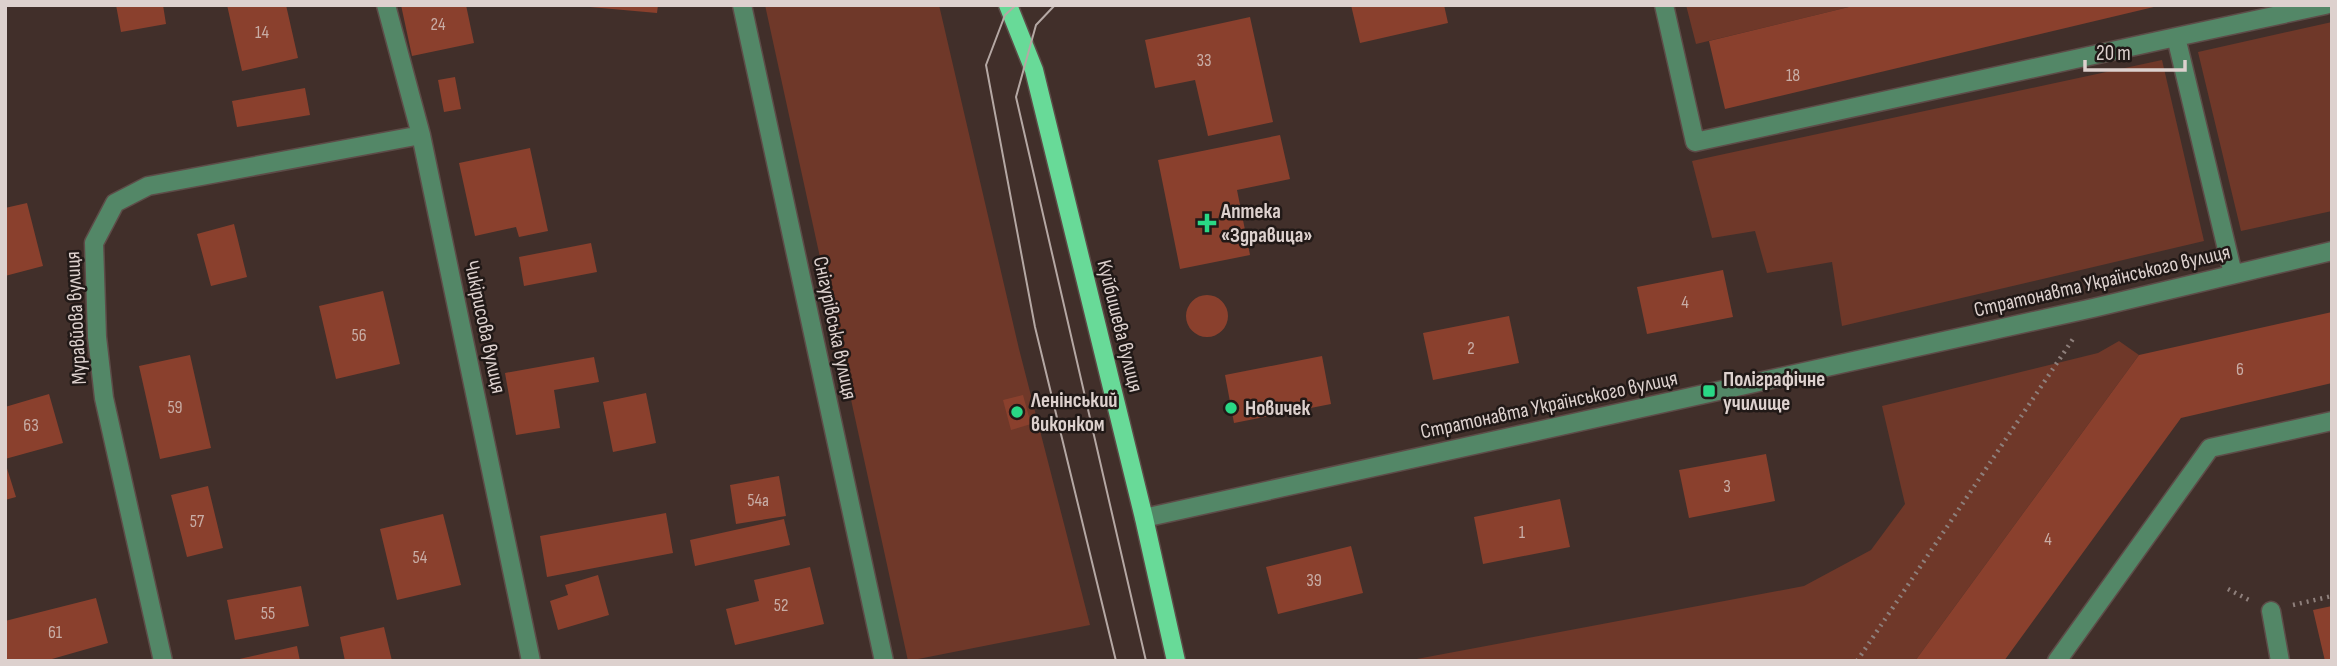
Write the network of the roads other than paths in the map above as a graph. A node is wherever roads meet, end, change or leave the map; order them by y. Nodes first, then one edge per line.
1 (386, 5) edge
2 (742, 5) edge
3 (1008, 5) edge
4 (1664, 5) edge
5 (2325, 5) edge
6 (2175, 37) junction
7 (421, 135) junction
8 (2332, 251) edge
9 (2232, 274) junction
10 (2332, 421) edge
11 (1144, 518) junction
12 (2271, 611) dead end
13 (163, 661) edge
14 (531, 661) edge
15 (884, 661) edge
16 (1175, 661) edge
17 (2057, 661) edge
18 (2280, 661) edge

1 - 7 street, Чикірисова вулиця
2 - 15 street, Снігурівська вулиця
3 - 11 main road, Куйбишева вулиця
4 - 6 street
5 - 6 street
6 - 9 street
7 - 13 street, Муравйова вулиця
7 - 14 street, Чикірисова вулиця
8 - 9 street, Стратонавта Українського вулиця
9 - 11 street, Стратонавта Українського вулиця
10 - 17 street
11 - 16 main road, Куйбишева вулиця
12 - 18 street

